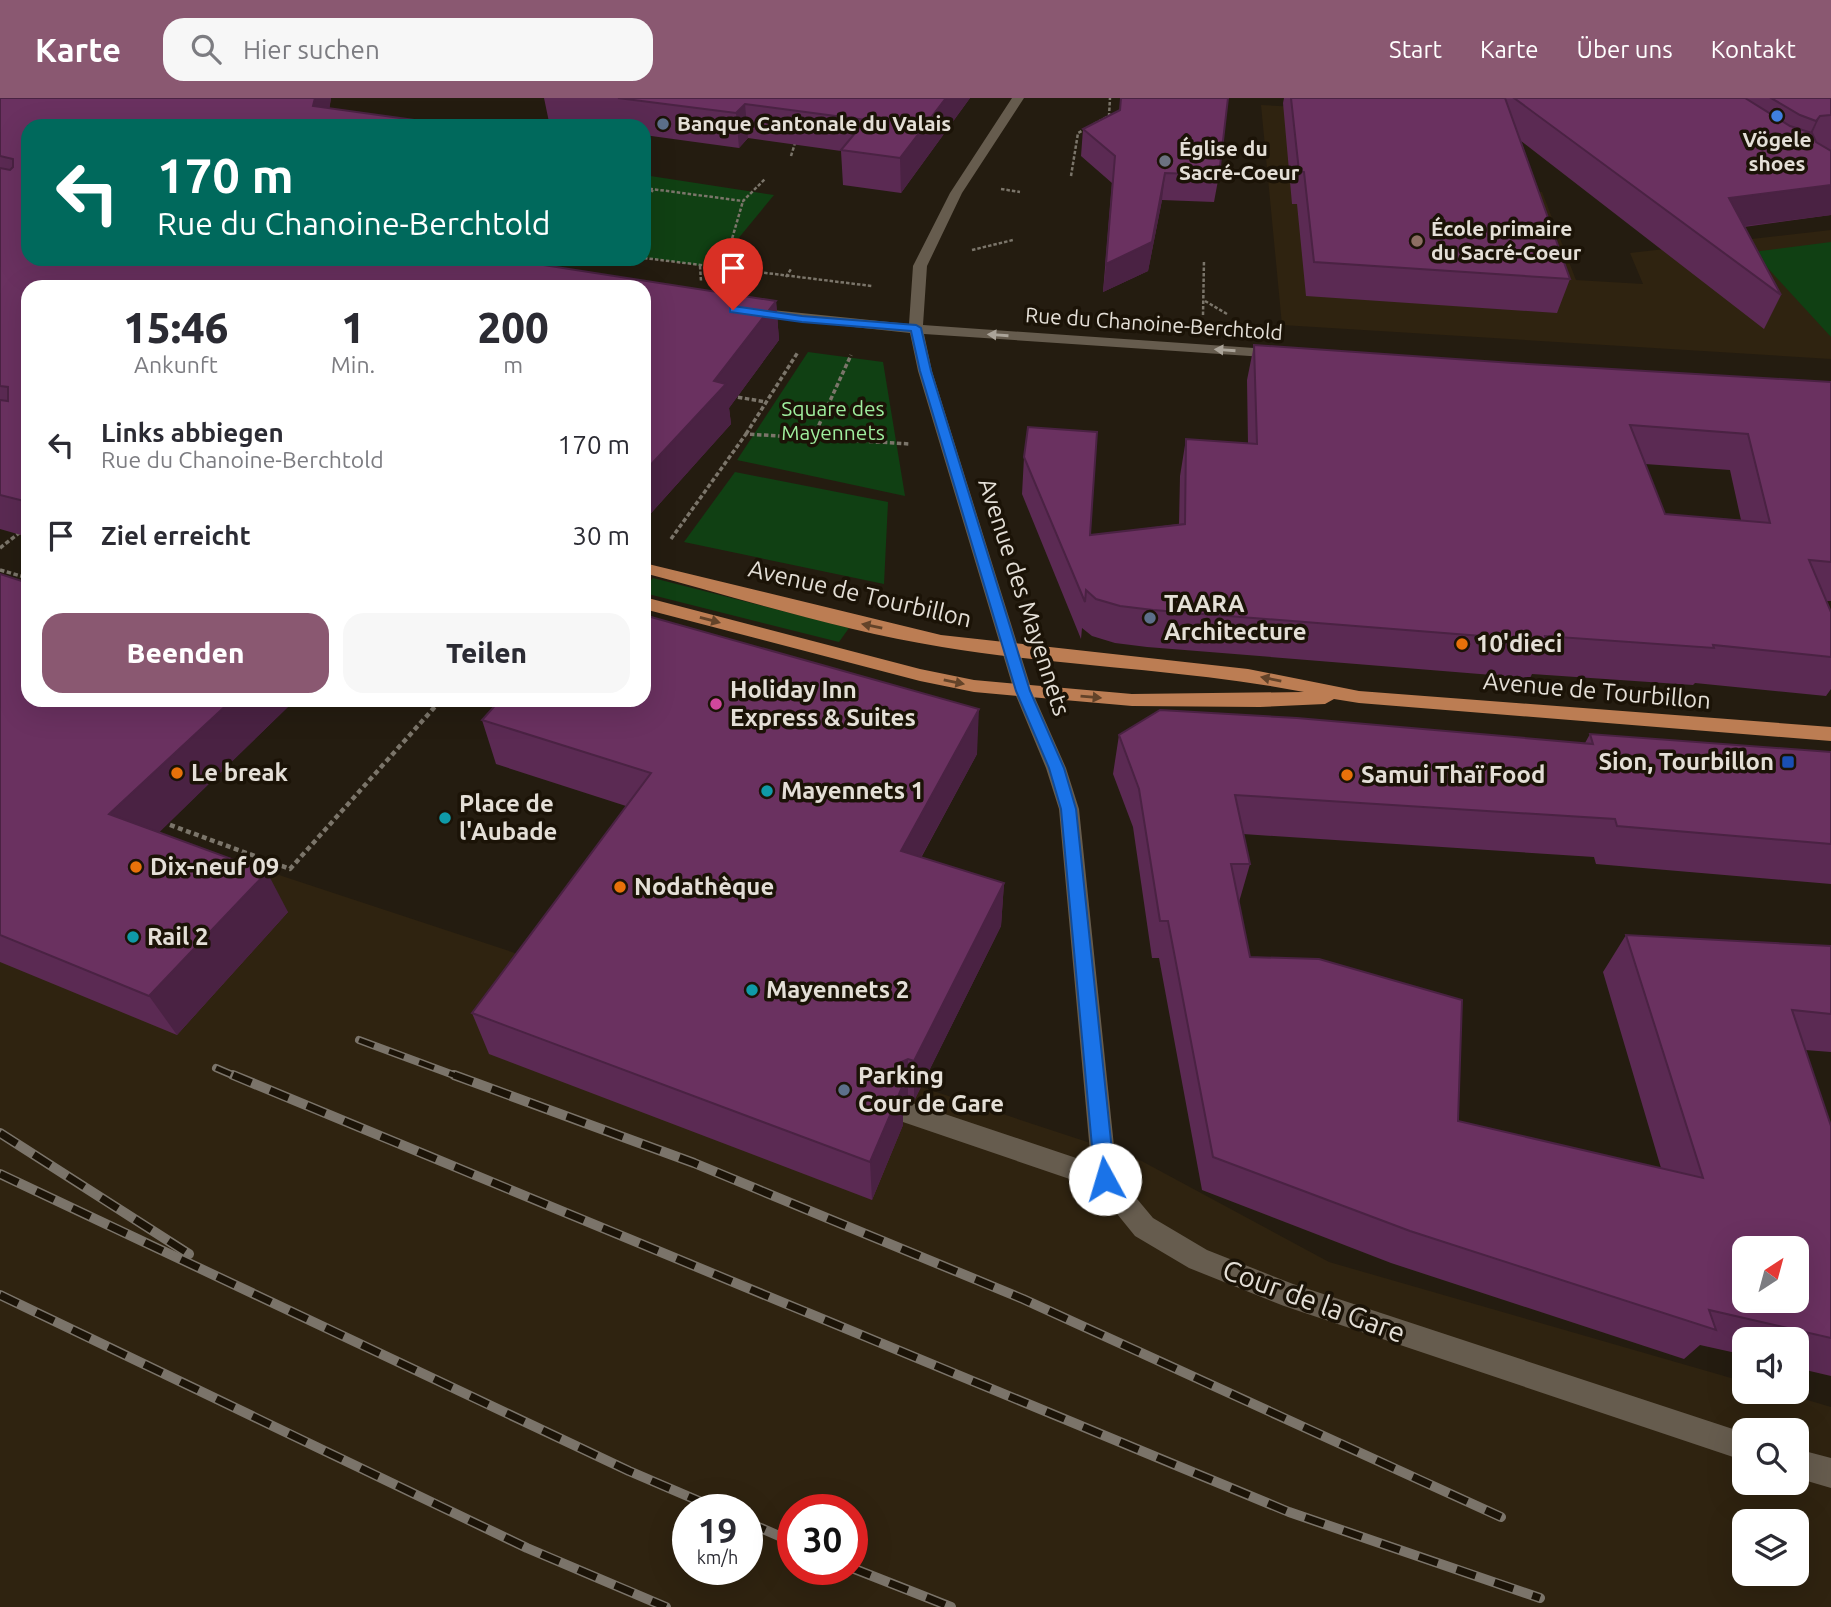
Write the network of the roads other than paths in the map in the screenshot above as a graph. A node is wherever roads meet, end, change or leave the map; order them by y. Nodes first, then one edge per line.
1 (1017, 98) edge
2 (738, 310) edge
3 (916, 328) junction
4 (1292, 355) edge
5 (651, 570) edge
6 (651, 605) edge
7 (1012, 650) junction
8 (1023, 691) junction
9 (1359, 697) junction
10 (1831, 734) edge
11 (909, 1112) edge
12 (1105, 1179) junction
13 (1732, 1443) edge
14 (1809, 1467) edge
15 (1831, 1473) edge

1 - 3 street, Avenue des Mayennets
2 - 3 street, Rue du Chanoine-Berchtold
4 -> 3 street, Rue du Chanoine-Berchtold
3 - 7 street, Avenue des Mayennets
7 -> 5 main road, Avenue de Tourbillon
6 -> 8 main road, Avenue de Tourbillon
7 - 8 street, Avenue des Mayennets
9 -> 7 main road, Avenue de Tourbillon
8 -> 9 main road, Avenue de Tourbillon
8 - 12 street, Avenue des Mayennets
9 - 10 main road, Avenue de Tourbillon
11 - 12 street
12 - 13 street, Cour de la Gare
14 - 15 street

